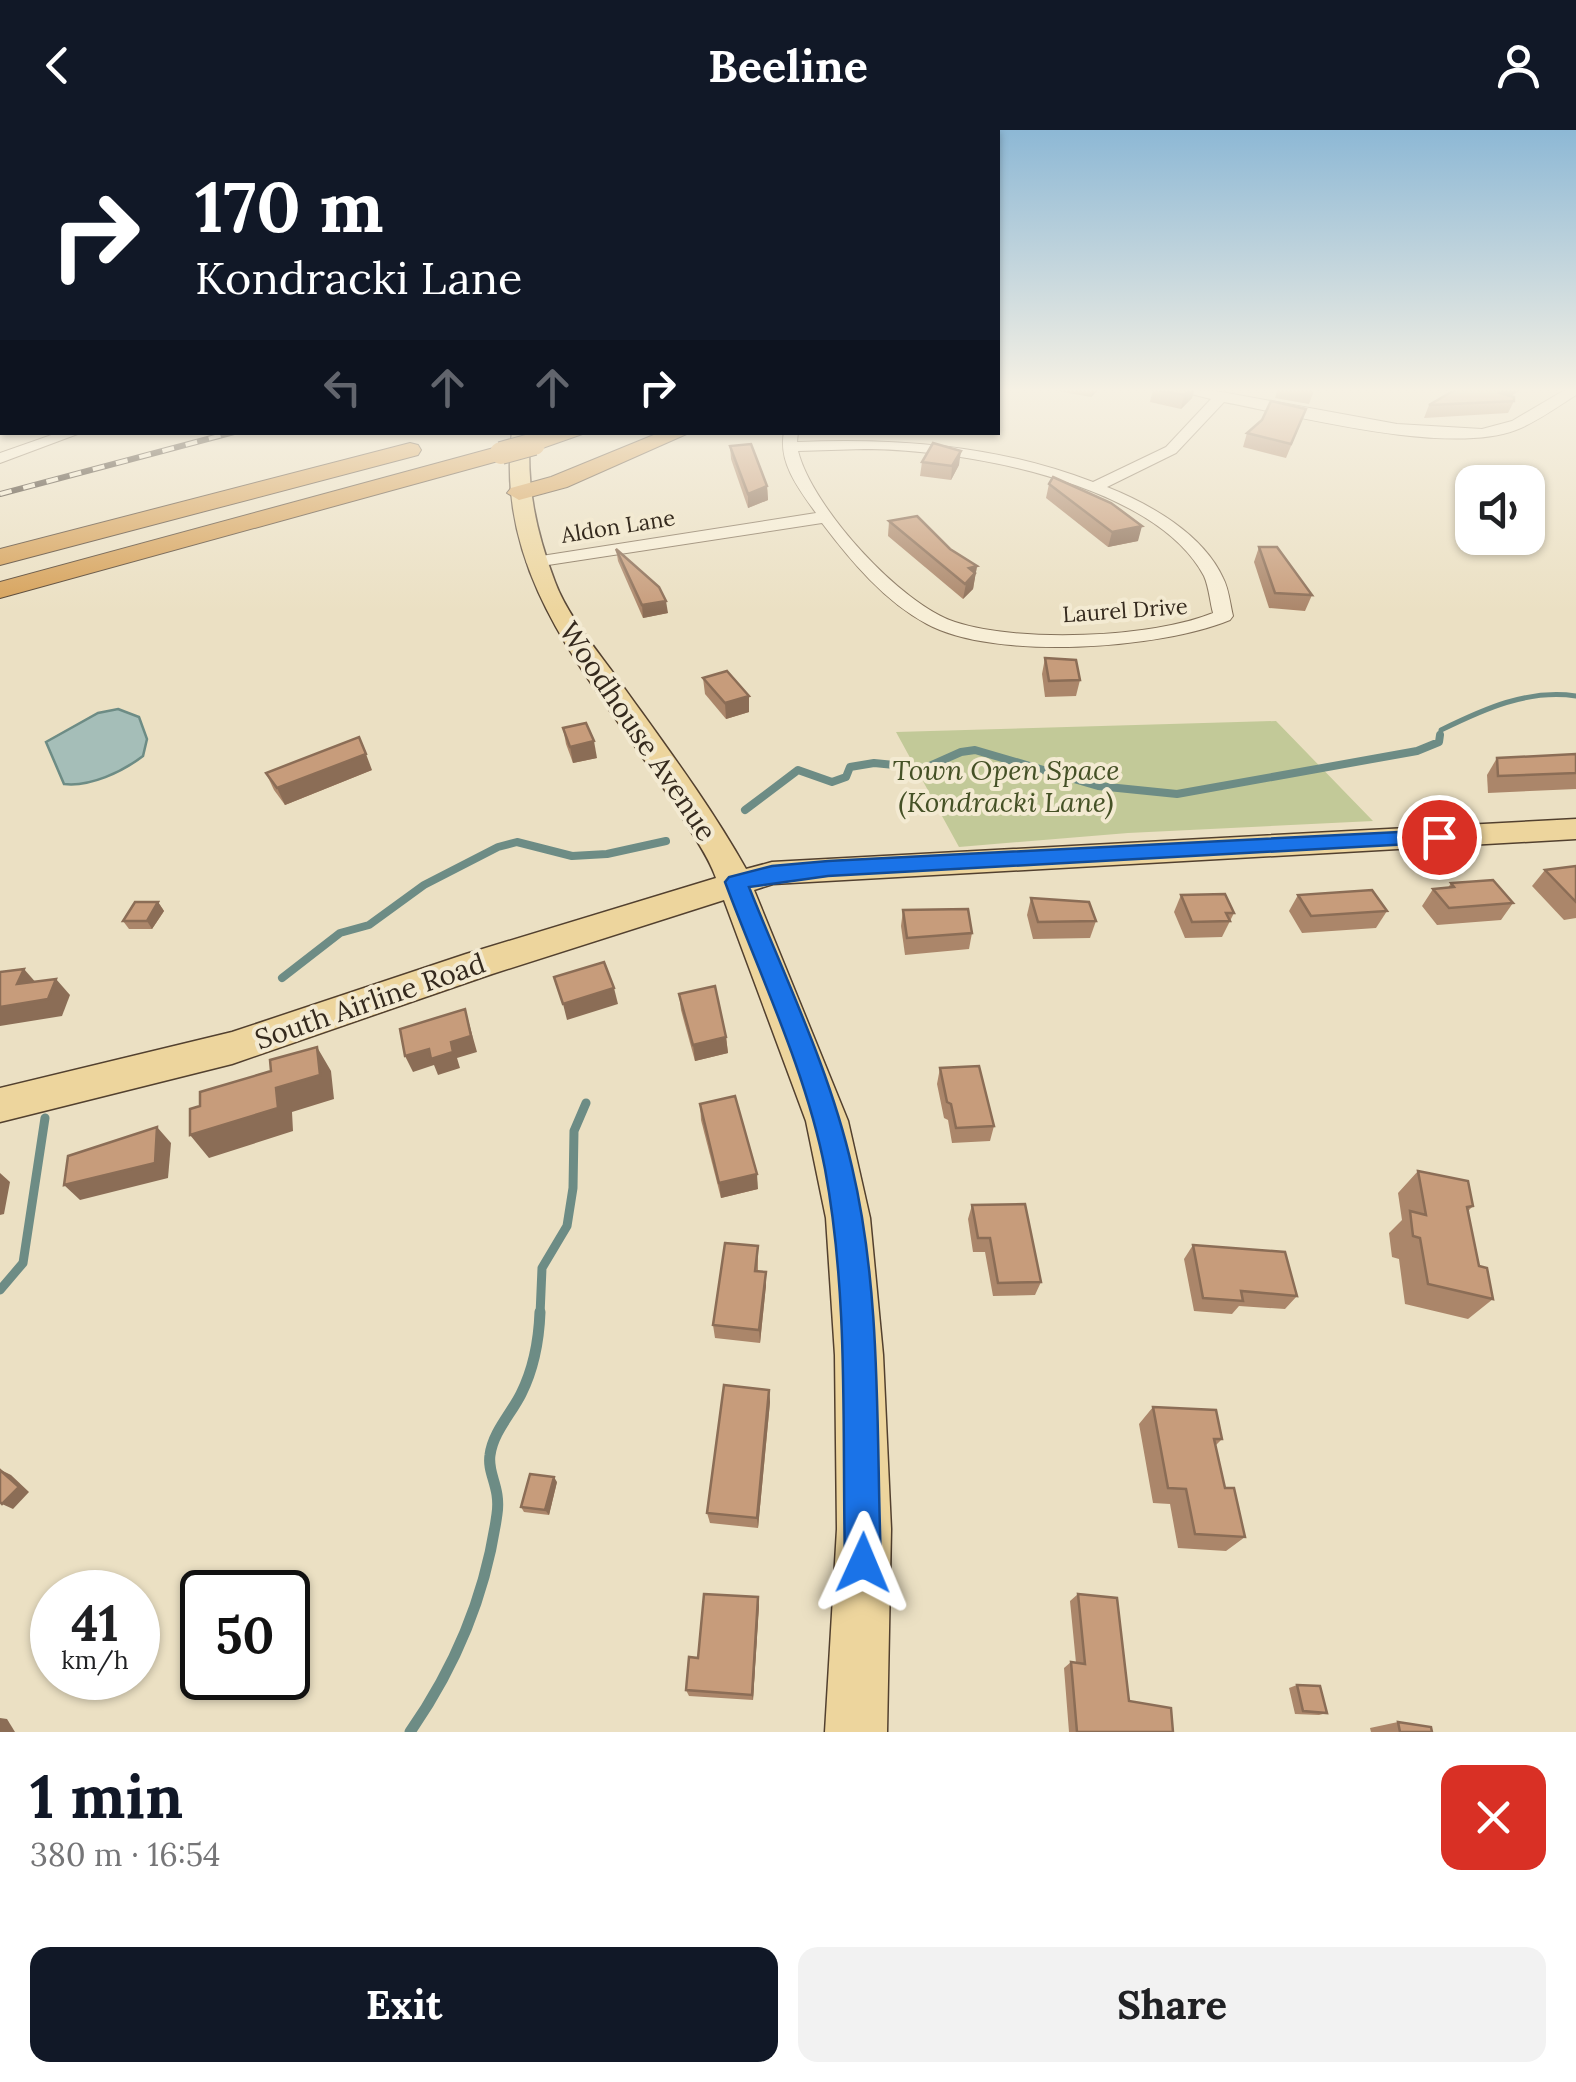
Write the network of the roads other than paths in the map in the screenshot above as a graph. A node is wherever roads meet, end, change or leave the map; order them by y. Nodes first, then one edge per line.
1 (359, 463) edge
2 (469, 463) edge
3 (524, 463) edge
4 (606, 463) edge
5 (800, 463) edge
6 (1017, 463) edge
7 (1144, 463) edge
8 (1096, 486) junction
9 (519, 493) junction
10 (826, 516) junction
11 (0, 556) edge
12 (535, 562) junction
13 (0, 590) edge
14 (1576, 829) edge
15 (736, 882) junction
16 (0, 1105) edge
17 (856, 1732) edge

1 - 11 highway
2 - 13 highway, bridge
3 - 9 main road, Woodhouse Avenue
4 - 9 highway
5 - 10 street, Laurel Drive
6 - 8 street, Laurel Drive
7 - 8 street
8 - 10 street, Laurel Drive
9 - 12 main road, Woodhouse Avenue
10 - 12 street, Aldon Lane
12 - 15 main road, Woodhouse Avenue
14 - 15 main road, South Airline Road
15 - 16 main road, South Airline Road
15 - 17 main road, Woodhouse Avenue

